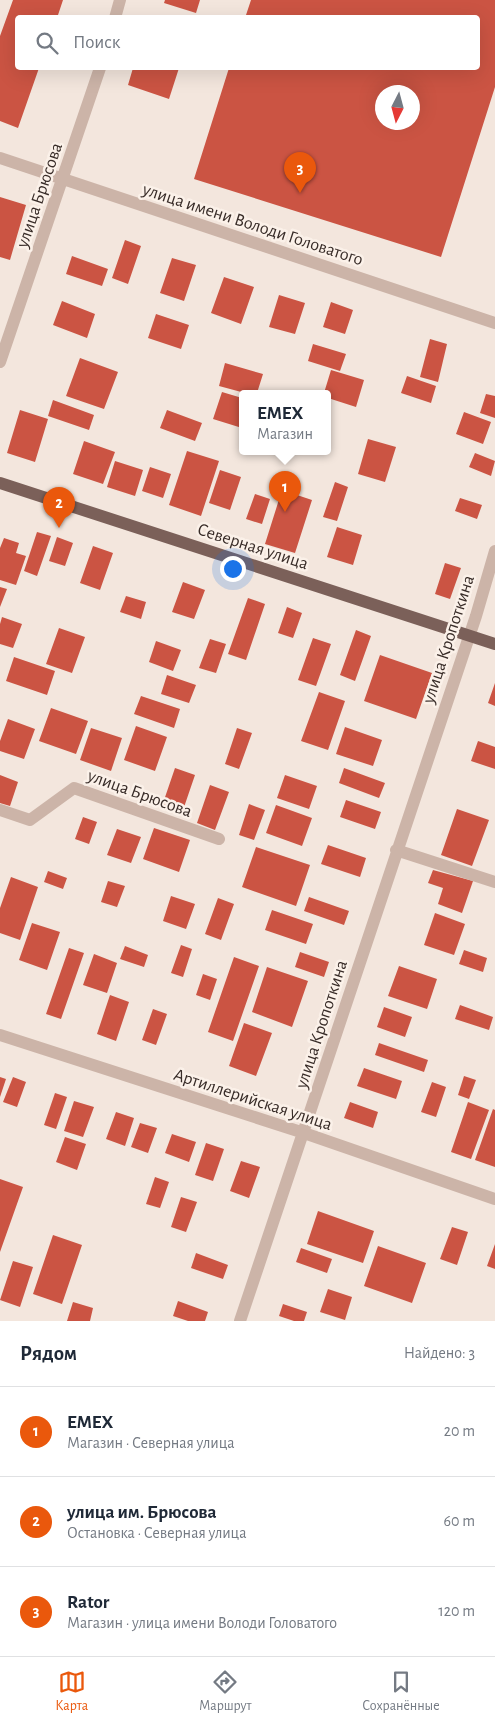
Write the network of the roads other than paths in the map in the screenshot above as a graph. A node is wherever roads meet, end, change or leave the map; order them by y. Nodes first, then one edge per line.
1 (120, 0) edge
2 (116, 15) edge
3 (99, 70) edge
4 (0, 158) edge
5 (63, 179) junction
6 (495, 323) edge
7 (0, 362) edge
8 (0, 483) edge
9 (495, 551) edge
10 (468, 635) junction
11 (495, 644) edge
12 (0, 810) edge
13 (219, 840) dead end
14 (396, 850) junction
15 (495, 882) edge
16 (0, 1035) edge
17 (304, 1134) junction
18 (495, 1199) edge
19 (240, 1321) edge

1 - 2 street
3 - 5 street, улица Брюсова
4 - 5 street, улица имени Володи Головатого
5 - 6 street, улица имени Володи Головатого
5 - 7 street, улица Брюсова
8 - 10 main road, Северная улица
9 - 10 street, улица Кропоткина
10 - 11 main road, Северная улица
10 - 14 street, улица Кропоткина
12 - 13 street, улица Брюсова
14 - 15 street
14 - 17 street, улица Кропоткина
16 - 17 street, Артиллерийская улица
17 - 18 street, Артиллерийская улица
17 - 19 street, улица Кропоткина

